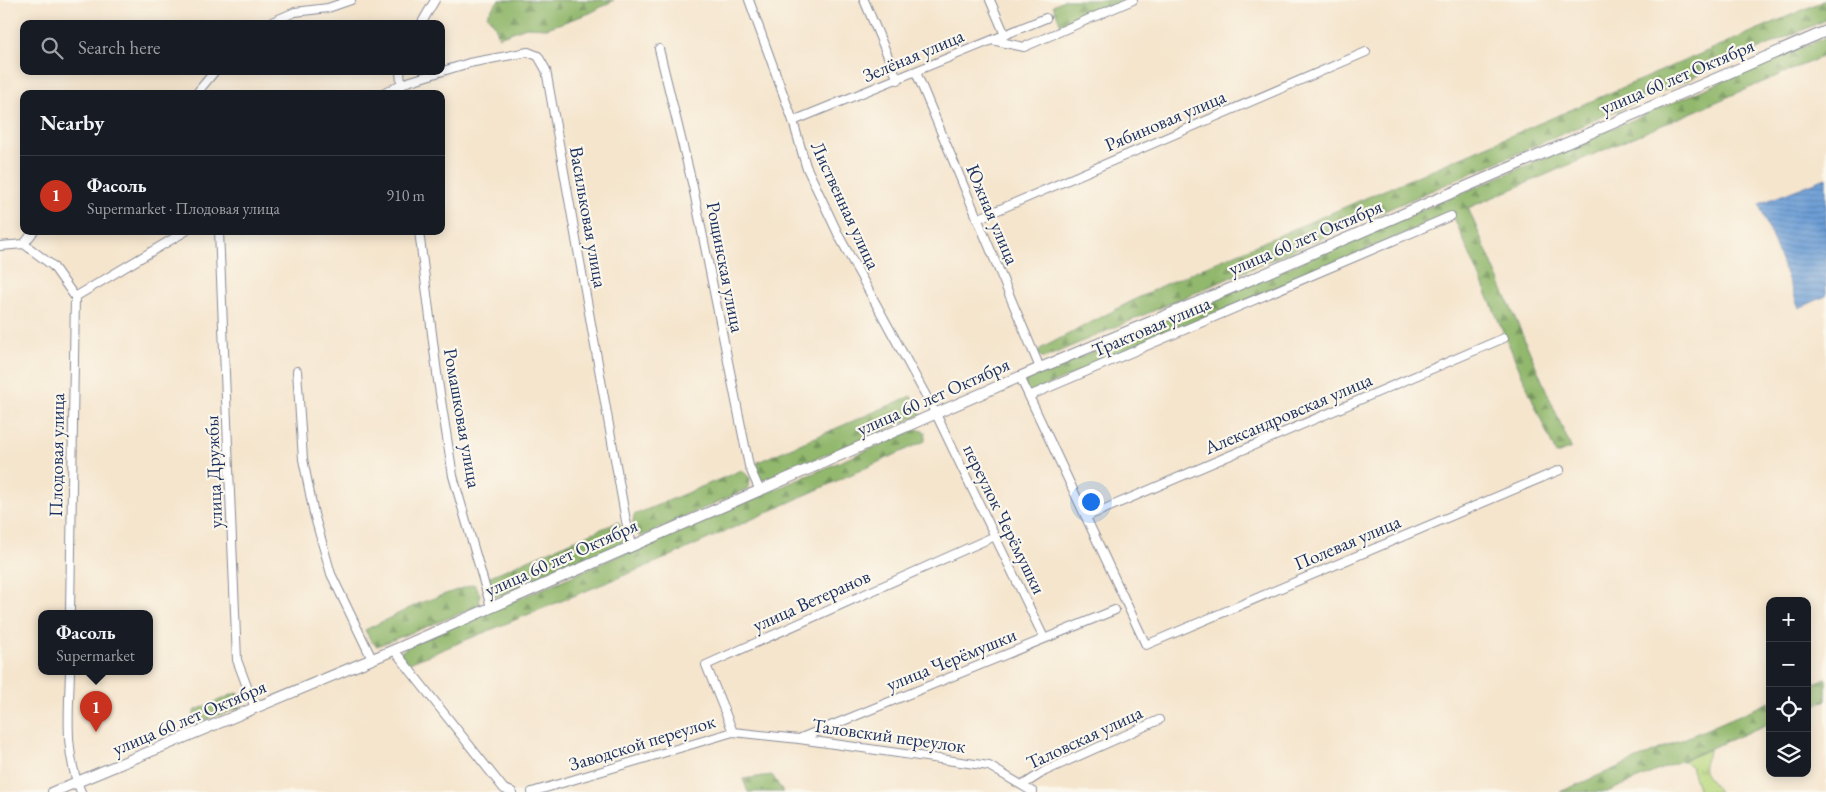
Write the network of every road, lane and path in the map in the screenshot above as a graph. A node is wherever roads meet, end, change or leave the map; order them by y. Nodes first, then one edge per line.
1 (351, 0) edge
2 (435, 0) edge
3 (749, 0) edge
4 (864, 0) edge
5 (990, 0) edge
6 (1132, 0) edge
7 (1046, 18) dead end
8 (276, 20) edge
9 (424, 20) edge
10 (1826, 31) edge
11 (1005, 35) junction
12 (992, 40) junction
13 (659, 48) dead end
14 (1366, 52) dead end
15 (445, 70) edge
16 (916, 72) junction
17 (212, 75) edge
18 (400, 75) edge
19 (430, 75) edge
20 (898, 80) junction
21 (401, 84) junction
22 (199, 90) edge
23 (390, 90) edge
24 (402, 90) edge
25 (793, 121) junction
26 (1451, 216) dead end
27 (977, 219) junction
28 (31, 235) edge
29 (179, 235) edge
30 (219, 235) edge
31 (420, 235) edge
32 (24, 244) junction
33 (0, 246) edge
34 (75, 297) junction
35 (1504, 338) dead end
36 (1040, 368) junction
37 (297, 371) dead end
38 (1020, 377) junction
39 (1029, 396) junction
40 (936, 414) junction
41 (1560, 470) dead end
42 (760, 491) junction
43 (1086, 517) junction
44 (995, 536) junction
45 (632, 545) junction
46 (490, 607) junction
47 (70, 610) edge
48 (1115, 610) dead end
49 (1044, 638) junction
50 (394, 650) junction
51 (372, 659) junction
52 (70, 675) edge
53 (255, 708) junction
54 (1159, 720) dead end
55 (733, 732) junction
56 (799, 739) junction
57 (1023, 784) junction
58 (79, 787) edge
59 (52, 792) edge
60 (512, 792) edge
61 (532, 792) edge
62 (1033, 792) edge

1 - 8 street
2 - 9 street
3 - 25 street, Лиственная улица
4 - 20 street
5 - 11 street
6 - 12 street
7 - 11 street, Зелёная улица
10 - 36 street, улица 60 лет Октября
11 - 12 street, Зелёная улица
12 - 16 street, Зелёная улица
13 - 42 street, Рощинская улица
14 - 27 street, Рябиновая улица
15 - 45 street, Васильковая улица
16 - 20 street, Зелёная улица
16 - 27 street, Южная улица
17 - 22 street
18 - 21 street
19 - 21 street, Васильковая улица
20 - 25 street, Зелёная улица
21 - 23 street, Васильковая улица
21 - 24 street
25 - 40 street, Лиственная улица
26 - 39 street, Трактовая улица
27 - 36 street, Южная улица
28 - 32 street
29 - 34 street
30 - 53 street, улица Дружбы
31 - 46 street, Ромашковая улица
32 - 33 street
32 - 34 street
34 - 47 street, Плодовая улица
35 - 43 street, Александровская улица
36 - 38 street, улица 60 лет Октября
37 - 51 street
38 - 39 street
38 - 40 street, улица 60 лет Октября
39 - 43 street
40 - 42 street, улица 60 лет Октября
40 - 44 street, переулок Черёмушки
41 - 43 street, Полевая улица
42 - 45 street, улица 60 лет Октября
44 - 49 street, переулок Черёмушки
44 - 55 street, улица Ветеранов
45 - 46 street, улица 60 лет Октября
46 - 50 street, улица 60 лет Октября
48 - 49 street, улица Черёмушки
49 - 56 street, улица Черёмушки
50 - 51 street, улица 60 лет Октября
50 - 60 street
51 - 53 street, улица 60 лет Октября
52 - 58 street
53 - 58 street, улица 60 лет Октября
54 - 57 street, Таловская улица
55 - 56 street, Таловский переулок
55 - 61 street, Заводской переулок
56 - 57 street, Таловский переулок
57 - 62 street, Таловский переулок
58 - 59 street, улица 60 лет Октября

